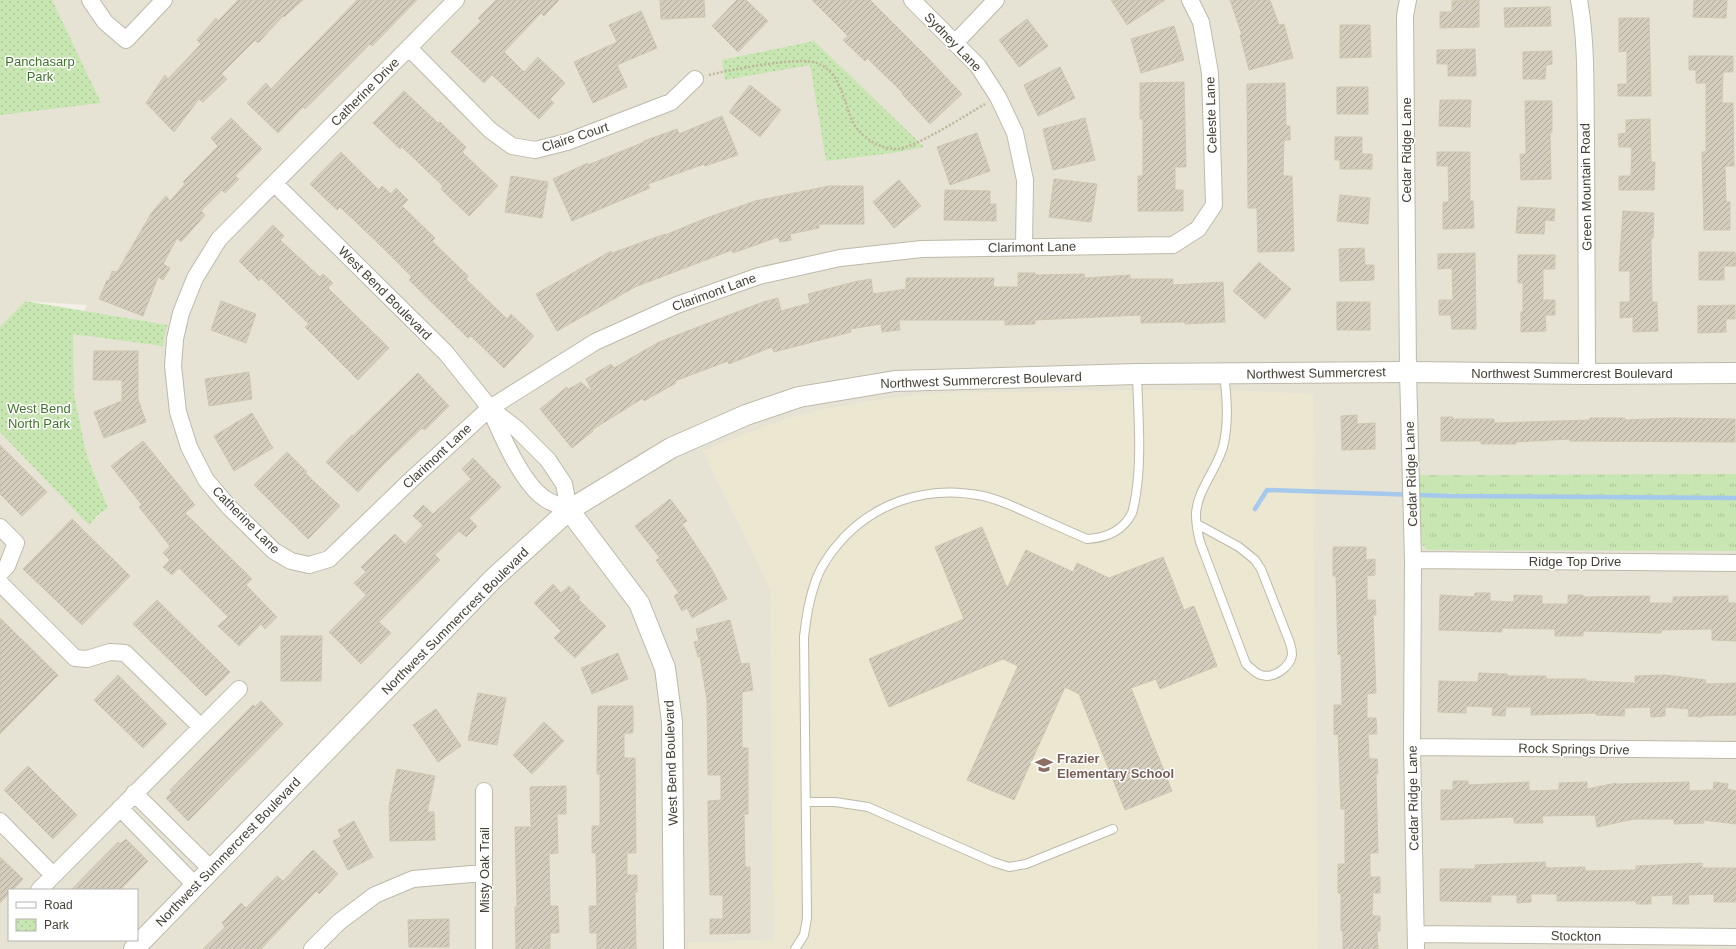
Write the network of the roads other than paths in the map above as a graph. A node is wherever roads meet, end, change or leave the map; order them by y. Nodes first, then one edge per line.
1 (90, 0) edge
2 (164, 0) edge
3 (456, 0) edge
4 (912, 0) edge
5 (996, 0) edge
6 (1190, 0) edge
7 (1408, 0) edge
8 (1579, 0) edge
9 (955, 43) junction
10 (408, 48) junction
11 (695, 79) road end
12 (275, 184) junction
13 (1198, 229) joint
14 (1024, 247) junction
15 (1408, 372) junction
16 (1736, 373) edge
17 (1137, 374) junction
18 (1224, 374) junction
19 (1587, 374) junction
20 (490, 408) junction
21 (569, 510) junction
22 (1197, 524) junction
23 (0, 527) edge
24 (1413, 560) junction
25 (1736, 563) edge
26 (309, 565) joint
27 (0, 573) edge
28 (0, 583) edge
29 (239, 689) dead end
30 (201, 727) junction
31 (1412, 747) junction
32 (1736, 750) edge
33 (484, 791) dead end
34 (134, 793) junction
35 (806, 802) junction
36 (120, 808) junction
37 (0, 821) edge
38 (1113, 829) dead end
39 (211, 869) junction
40 (483, 873) junction
41 (54, 875) junction
42 (196, 886) junction
43 (40, 889) edge
44 (1736, 937) edge
45 (1416, 942) edge
46 (139, 947) edge
47 (312, 949) edge
48 (484, 949) edge
49 (674, 949) edge
50 (795, 949) edge

1 - 2 street
3 - 10 street, Catherine Drive
4 - 9 street, Sydney Lane
5 - 9 street
6 - 13 street, Celeste Lane
7 - 15 street, Cedar Ridge Lane
8 - 19 street, Green Mountain Road
9 - 14 street, Sydney Lane
10 - 11 street, Claire Court
10 - 12 street, Catherine Drive
12 - 20 street, West Bend Boulevard
12 - 26 street, Catherine Lane
13 - 14 street, Clarimont Lane
14 - 20 street, Clarimont Lane
15 - 18 street, Northwest Summercrest
15 - 19 street, Northwest Summercrest Boulevard
15 - 24 street, Cedar Ridge Lane
16 - 19 street, Northwest Summercrest Boulevard
17 - 18 street, Northwest Summercrest Boulevard
17 - 21 street, Northwest Summercrest Boulevard
17 - 35 lane
18 - 22 lane
20 - 21 street, West Bend Boulevard
20 - 21 street, West Bend Boulevard
20 - 26 street, Clarimont Lane
21 - 39 street, Northwest Summercrest Boulevard
21 - 49 street, West Bend Boulevard
22 - 22 lane
23 - 27 street
24 - 25 street, Ridge Top Drive
24 - 31 street, Cedar Ridge Lane
28 - 30 street
29 - 30 street
30 - 34 street
31 - 32 street, Rock Springs Drive
31 - 45 street, Cedar Ridge Lane
33 - 40 street, Misty Oak Trail
34 - 36 street
34 - 39 street
35 - 38 lane
35 - 50 lane
36 - 41 street
36 - 42 street
37 - 41 street
39 - 42 street, Northwest Summercrest Boulevard
40 - 47 street
40 - 48 street, Misty Oak Trail
41 - 43 street
42 - 46 street, Northwest Summercrest Boulevard
44 - 45 street, Stockton

